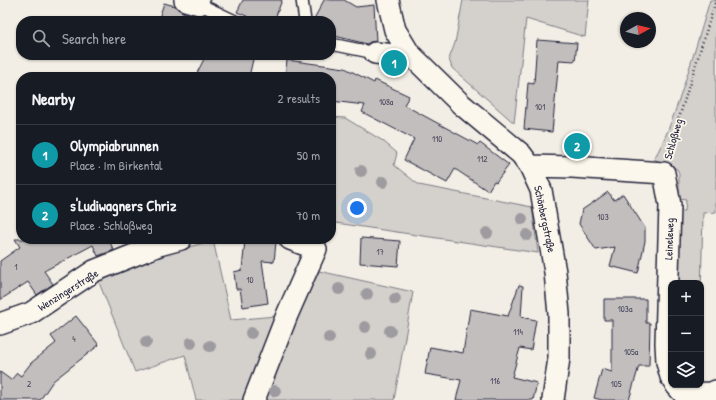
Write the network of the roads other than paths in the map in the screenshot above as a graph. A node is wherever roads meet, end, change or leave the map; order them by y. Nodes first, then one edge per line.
1 (302, 0) edge
2 (388, 0) edge
3 (192, 2) edge
4 (224, 16) edge
5 (304, 16) edge
6 (336, 45) edge
7 (376, 53) joint
8 (409, 53) junction
9 (530, 166) junction
10 (664, 173) joint
11 (162, 244) edge
12 (303, 244) edge
13 (0, 324) edge
14 (668, 366) edge
15 (716, 391) edge
16 (681, 393) edge
17 (254, 400) edge
18 (553, 400) edge

1 - 5 lane
2 - 8 street, Schönbergstraße
3 - 4 lane
6 - 7 lane
7 - 8 street
8 - 9 street, Schönbergstraße
9 - 10 street, Schloßweg
9 - 18 street, Schönbergstraße
10 - 14 street, Leineleweg
11 - 13 street, Wenzingerstraße
12 - 17 street
15 - 16 street

